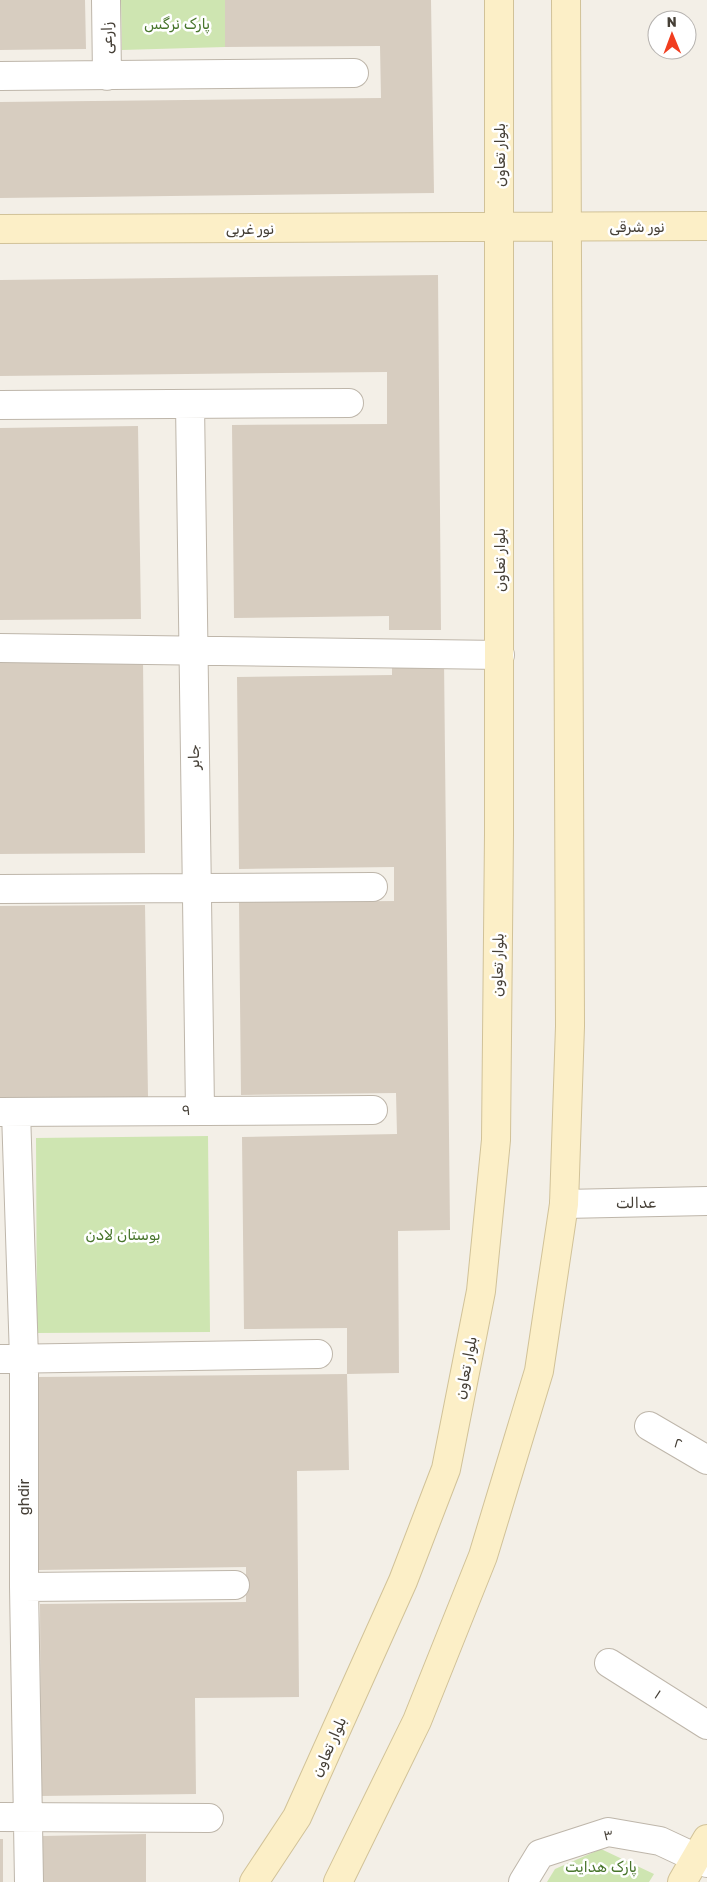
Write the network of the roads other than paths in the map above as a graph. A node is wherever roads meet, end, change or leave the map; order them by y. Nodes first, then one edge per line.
1 (106, 0) edge
2 (499, 0) edge
3 (566, 0) edge
4 (354, 73) dead end
5 (0, 76) edge
6 (107, 76) junction
7 (707, 226) edge
8 (567, 227) junction
9 (500, 228) junction
10 (0, 229) edge
11 (348, 403) dead end
12 (190, 404) junction
13 (0, 405) edge
14 (0, 648) edge
15 (192, 649) junction
16 (500, 655) junction
17 (372, 887) dead end
18 (196, 888) junction
19 (0, 889) edge
20 (200, 1110) junction
21 (373, 1110) dead end
22 (8, 1112) edge
23 (707, 1201) edge
24 (564, 1204) junction
25 (318, 1354) dead end
26 (12, 1359) edge
27 (649, 1426) dead end
28 (707, 1460) edge
29 (235, 1585) dead end
30 (24, 1587) junction
31 (609, 1663) dead end
32 (707, 1726) edge
33 (0, 1817) edge
34 (28, 1817) junction
35 (209, 1818) dead end
36 (704, 1853) edge
37 (30, 1882) edge
38 (254, 1882) edge
39 (338, 1882) edge
40 (523, 1882) edge
41 (682, 1882) edge

1 - 6 street, زارعی
2 - 9 main road, بلوار تعاون
3 - 8 main road
4 - 6 street
5 - 6 street
7 - 8 main road, نور شرقی
8 - 9 main road, نور شرقی
8 - 24 main road
9 - 10 main road, نور غربی
9 - 16 main road, بلوار تعاون
11 - 12 street
12 - 13 street
12 - 15 street, جابر
14 - 15 street
15 - 16 street
15 - 18 street, جابر
16 - 38 main road, بلوار تعاون
17 - 18 street
18 - 19 street
18 - 20 street, جابر
20 - 21 street, ۹
20 - 22 street, ۹
22 - 26 street, ghdir
23 - 24 street, عدالت
24 - 39 main road
25 - 26 street
26 - 30 street, ghdir
27 - 28 street, ۲
29 - 30 street
30 - 34 street, ghdir
31 - 32 street, ۱
33 - 34 street
34 - 35 street
34 - 37 street, ghdir
36 - 40 street, ۳
36 - 41 main road

